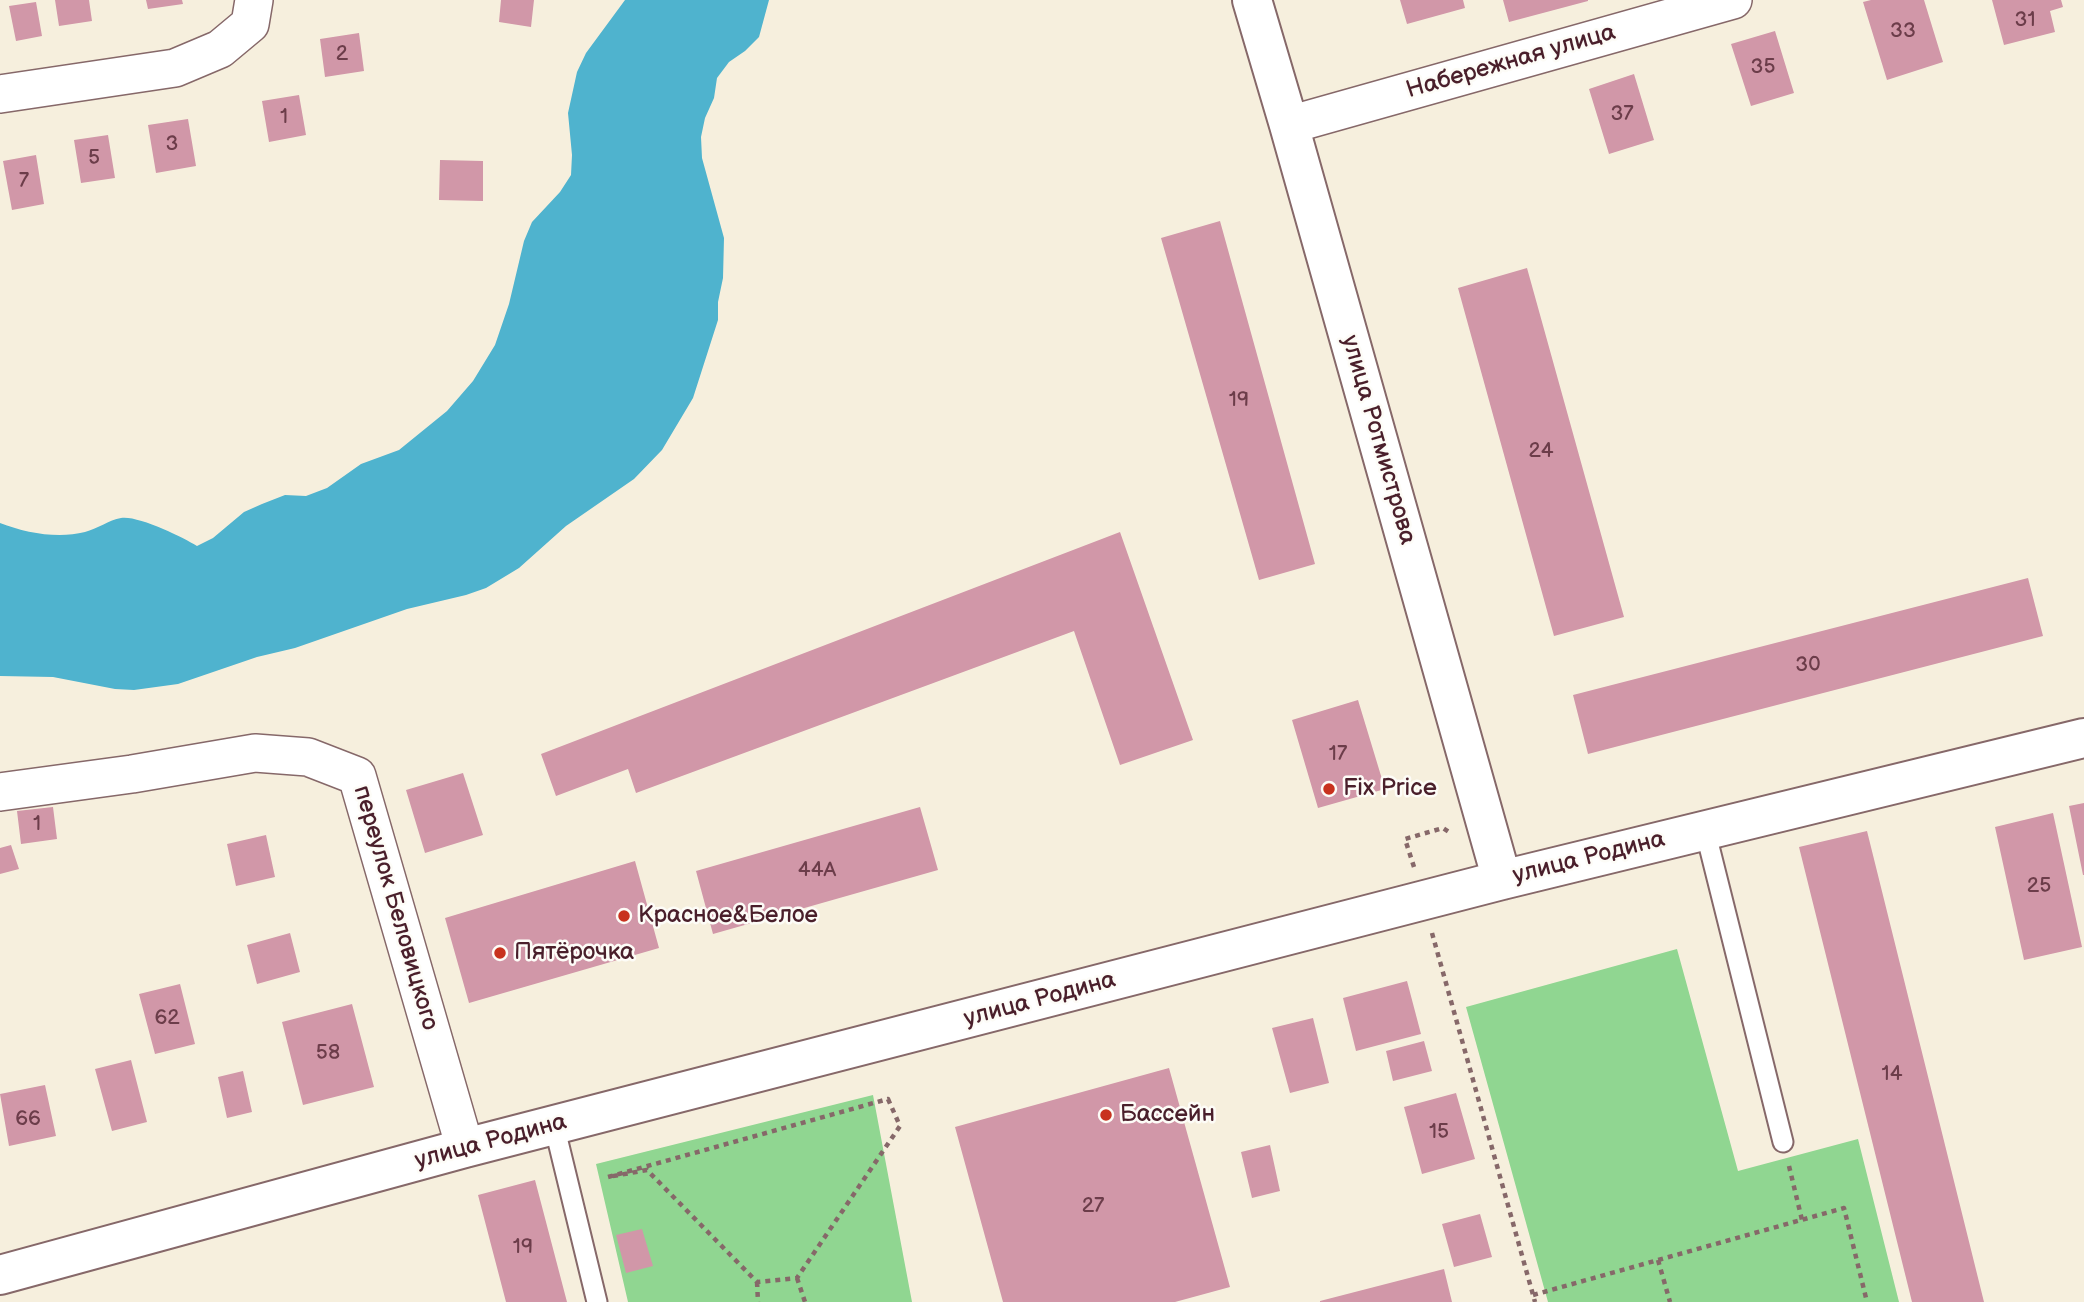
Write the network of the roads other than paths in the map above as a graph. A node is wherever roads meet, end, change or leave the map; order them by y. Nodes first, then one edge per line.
1 (254, 0) edge
2 (1252, 0) edge
3 (1733, 0) edge
4 (0, 94) edge
5 (1289, 125) junction
6 (2084, 738) edge
7 (0, 792) edge
8 (1705, 830) junction
9 (1502, 880) junction
10 (554, 1125) junction
11 (1783, 1142) road end
12 (465, 1148) junction
13 (0, 1275) edge
14 (597, 1302) edge

1 - 4 street
2 - 5 street, улица Ротмистрова
3 - 5 street, Набережная улица
5 - 9 street, улица Ротмистрова
6 - 8 street, улица Родина
7 - 12 street, переулок Беловицкого
8 - 9 street, улица Родина
8 - 11 lane
9 - 10 street, улица Родина
10 - 12 street, улица Родина
10 - 14 lane
12 - 13 street, улица Родина

